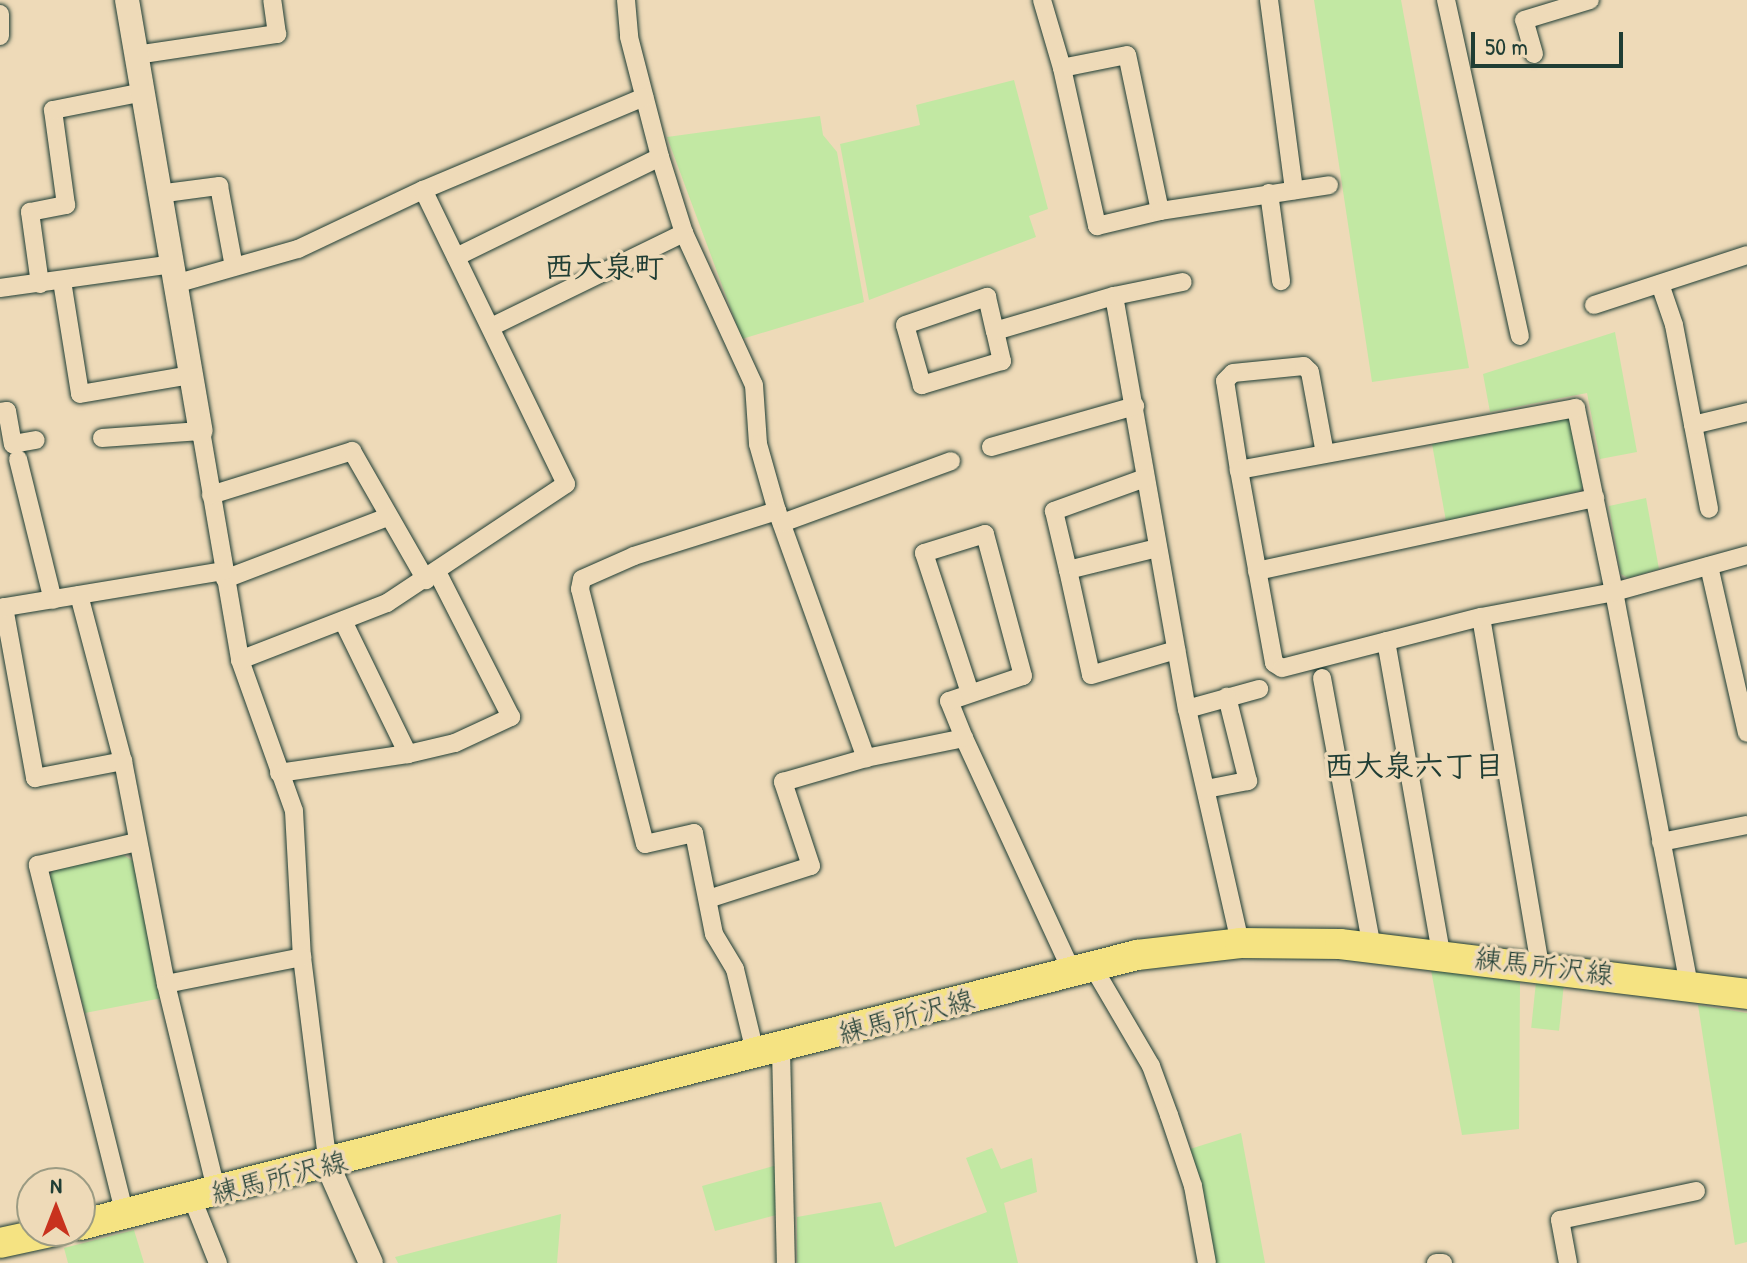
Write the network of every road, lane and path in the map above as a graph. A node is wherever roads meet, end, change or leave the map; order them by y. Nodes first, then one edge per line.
1 (127, 0) edge
2 (272, 0) edge
3 (626, 0) edge
4 (1042, 0) edge
5 (1269, 0) edge
6 (1446, 0) edge
7 (1590, 0) edge
8 (0, 14) edge
9 (0, 36) edge
10 (1534, 54) dead end
11 (136, 55) junction
12 (1062, 68) junction
13 (144, 92) junction
14 (644, 97) junction
15 (660, 157) junction
16 (1329, 185) dead end
17 (423, 190) junction
18 (1294, 190) junction
19 (1269, 193) junction
20 (158, 194) junction
21 (1160, 211) junction
22 (684, 233) junction
23 (1747, 255) edge
24 (456, 257) junction
25 (234, 267) junction
26 (173, 274) junction
27 (62, 281) junction
28 (1281, 281) dead end
29 (1183, 282) dead end
30 (40, 284) junction
31 (1660, 284) junction
32 (0, 288) edge
33 (1114, 296) junction
34 (1594, 305) dead end
35 (491, 327) junction
36 (995, 331) junction
37 (1520, 336) dead end
38 (191, 375) junction
39 (1135, 406) junction
40 (0, 412) edge
41 (1747, 412) edge
42 (1693, 425) junction
43 (201, 431) junction
44 (102, 438) dead end
45 (36, 440) dead end
46 (991, 447) dead end
47 (1325, 454) junction
48 (18, 459) dead end
49 (951, 461) dead end
50 (1239, 470) junction
51 (1145, 478) junction
52 (211, 495) junction
53 (1595, 498) junction
54 (1709, 509) dead end
55 (387, 517) junction
56 (779, 517) junction
57 (1157, 548) junction
58 (1747, 555) edge
59 (1709, 566) junction
60 (1068, 570) junction
61 (1257, 571) junction
62 (224, 575) junction
63 (432, 577) junction
64 (1614, 592) junction
65 (79, 595) junction
66 (53, 600) junction
67 (2, 608) edge
68 (1481, 617) junction
69 (344, 623) junction
70 (1386, 641) junction
71 (1176, 650) junction
72 (240, 660) junction
73 (1322, 678) dead end
74 (1259, 689) dead end
75 (970, 693) junction
76 (1227, 697) junction
77 (1187, 709) junction
78 (1747, 733) edge
79 (964, 738) junction
80 (408, 754) junction
81 (866, 758) junction
82 (123, 761) junction
83 (279, 773) junction
84 (1206, 789) junction
85 (1747, 825) edge
86 (137, 842) junction
87 (1661, 842) junction
88 (708, 899) junction
89 (1240, 943) junction
90 (1372, 947) junction
91 (1441, 953) junction
92 (302, 957) junction
93 (1540, 965) junction
94 (1082, 970) junction
95 (166, 984) junction
96 (1689, 985) junction
97 (1747, 994) edge
98 (768, 1053) junction
99 (328, 1166) junction
100 (1696, 1191) dead end
101 (204, 1196) junction
102 (125, 1215) junction
103 (96, 1221) edge
104 (218, 1263) edge
105 (371, 1263) edge
106 (786, 1263) edge
107 (1207, 1263) edge
108 (1436, 1263) edge
109 (1443, 1263) edge
110 (1568, 1263) edge

1 - 11 street
2 - 11 street
3 - 14 street
4 - 12 street
5 - 18 street
6 - 37 street
7 - 10 street
8 - 9 street
11 - 13 street
12 - 21 street
12 - 21 street
13 - 20 street
13 - 30 street
14 - 15 street
14 - 17 street
15 - 22 street
15 - 24 street
16 - 18 street
17 - 24 street
17 - 25 street
18 - 19 street
19 - 21 street
19 - 28 street
20 - 25 street
20 - 26 street
22 - 35 street
22 - 56 street
23 - 31 street
24 - 35 street
25 - 26 street
26 - 27 street
26 - 38 street
27 - 30 street
27 - 38 street
29 - 33 street
30 - 32 street
31 - 34 street
31 - 42 street
33 - 36 street
33 - 39 street
35 - 63 street
36 - 36 street
38 - 43 street
39 - 46 street
39 - 51 street
40 - 45 street
41 - 42 street
42 - 54 street
43 - 44 street
43 - 52 street
47 - 50 street
47 - 50 street
47 - 53 street
48 - 66 street
49 - 56 street
50 - 61 street
51 - 57 street
51 - 60 street
52 - 55 street
52 - 62 street
53 - 61 street
53 - 64 street
55 - 62 street
55 - 63 street
56 - 81 street
56 - 88 street
57 - 60 street
57 - 71 street
58 - 59 street
59 - 64 street
59 - 78 street
60 - 71 street
61 - 70 street
62 - 65 street
62 - 72 street
63 - 69 street
63 - 80 street
64 - 68 street
64 - 87 street
65 - 66 street
65 - 82 street
66 - 67 street
67 - 82 street
68 - 70 street
68 - 93 street
69 - 72 street
69 - 80 street
70 - 91 street
71 - 77 street
72 - 83 street
73 - 90 street
74 - 76 street
75 - 75 street
75 - 79 street
76 - 77 street
76 - 84 street
77 - 84 street
79 - 81 street
79 - 94 street
80 - 83 street
81 - 88 street
82 - 86 street
83 - 92 street
84 - 89 street
85 - 87 street
86 - 95 street
86 - 102 street
87 - 96 street
88 - 98 street
89 - 90 main road, 練馬所沢線
89 - 94 main road, 練馬所沢線
90 - 91 main road, 練馬所沢線
91 - 93 main road, 練馬所沢線
92 - 95 street
92 - 99 street
93 - 96 main road, 練馬所沢線
94 - 98 main road, 練馬所沢線
94 - 107 street
95 - 101 street
96 - 97 main road, 練馬所沢線
98 - 99 main road, 練馬所沢線
98 - 106 street
99 - 101 main road, 練馬所沢線
99 - 105 street
100 - 110 street
101 - 102 main road, 練馬所沢線
101 - 104 street
102 - 103 main road, 練馬所沢線
108 - 109 street

